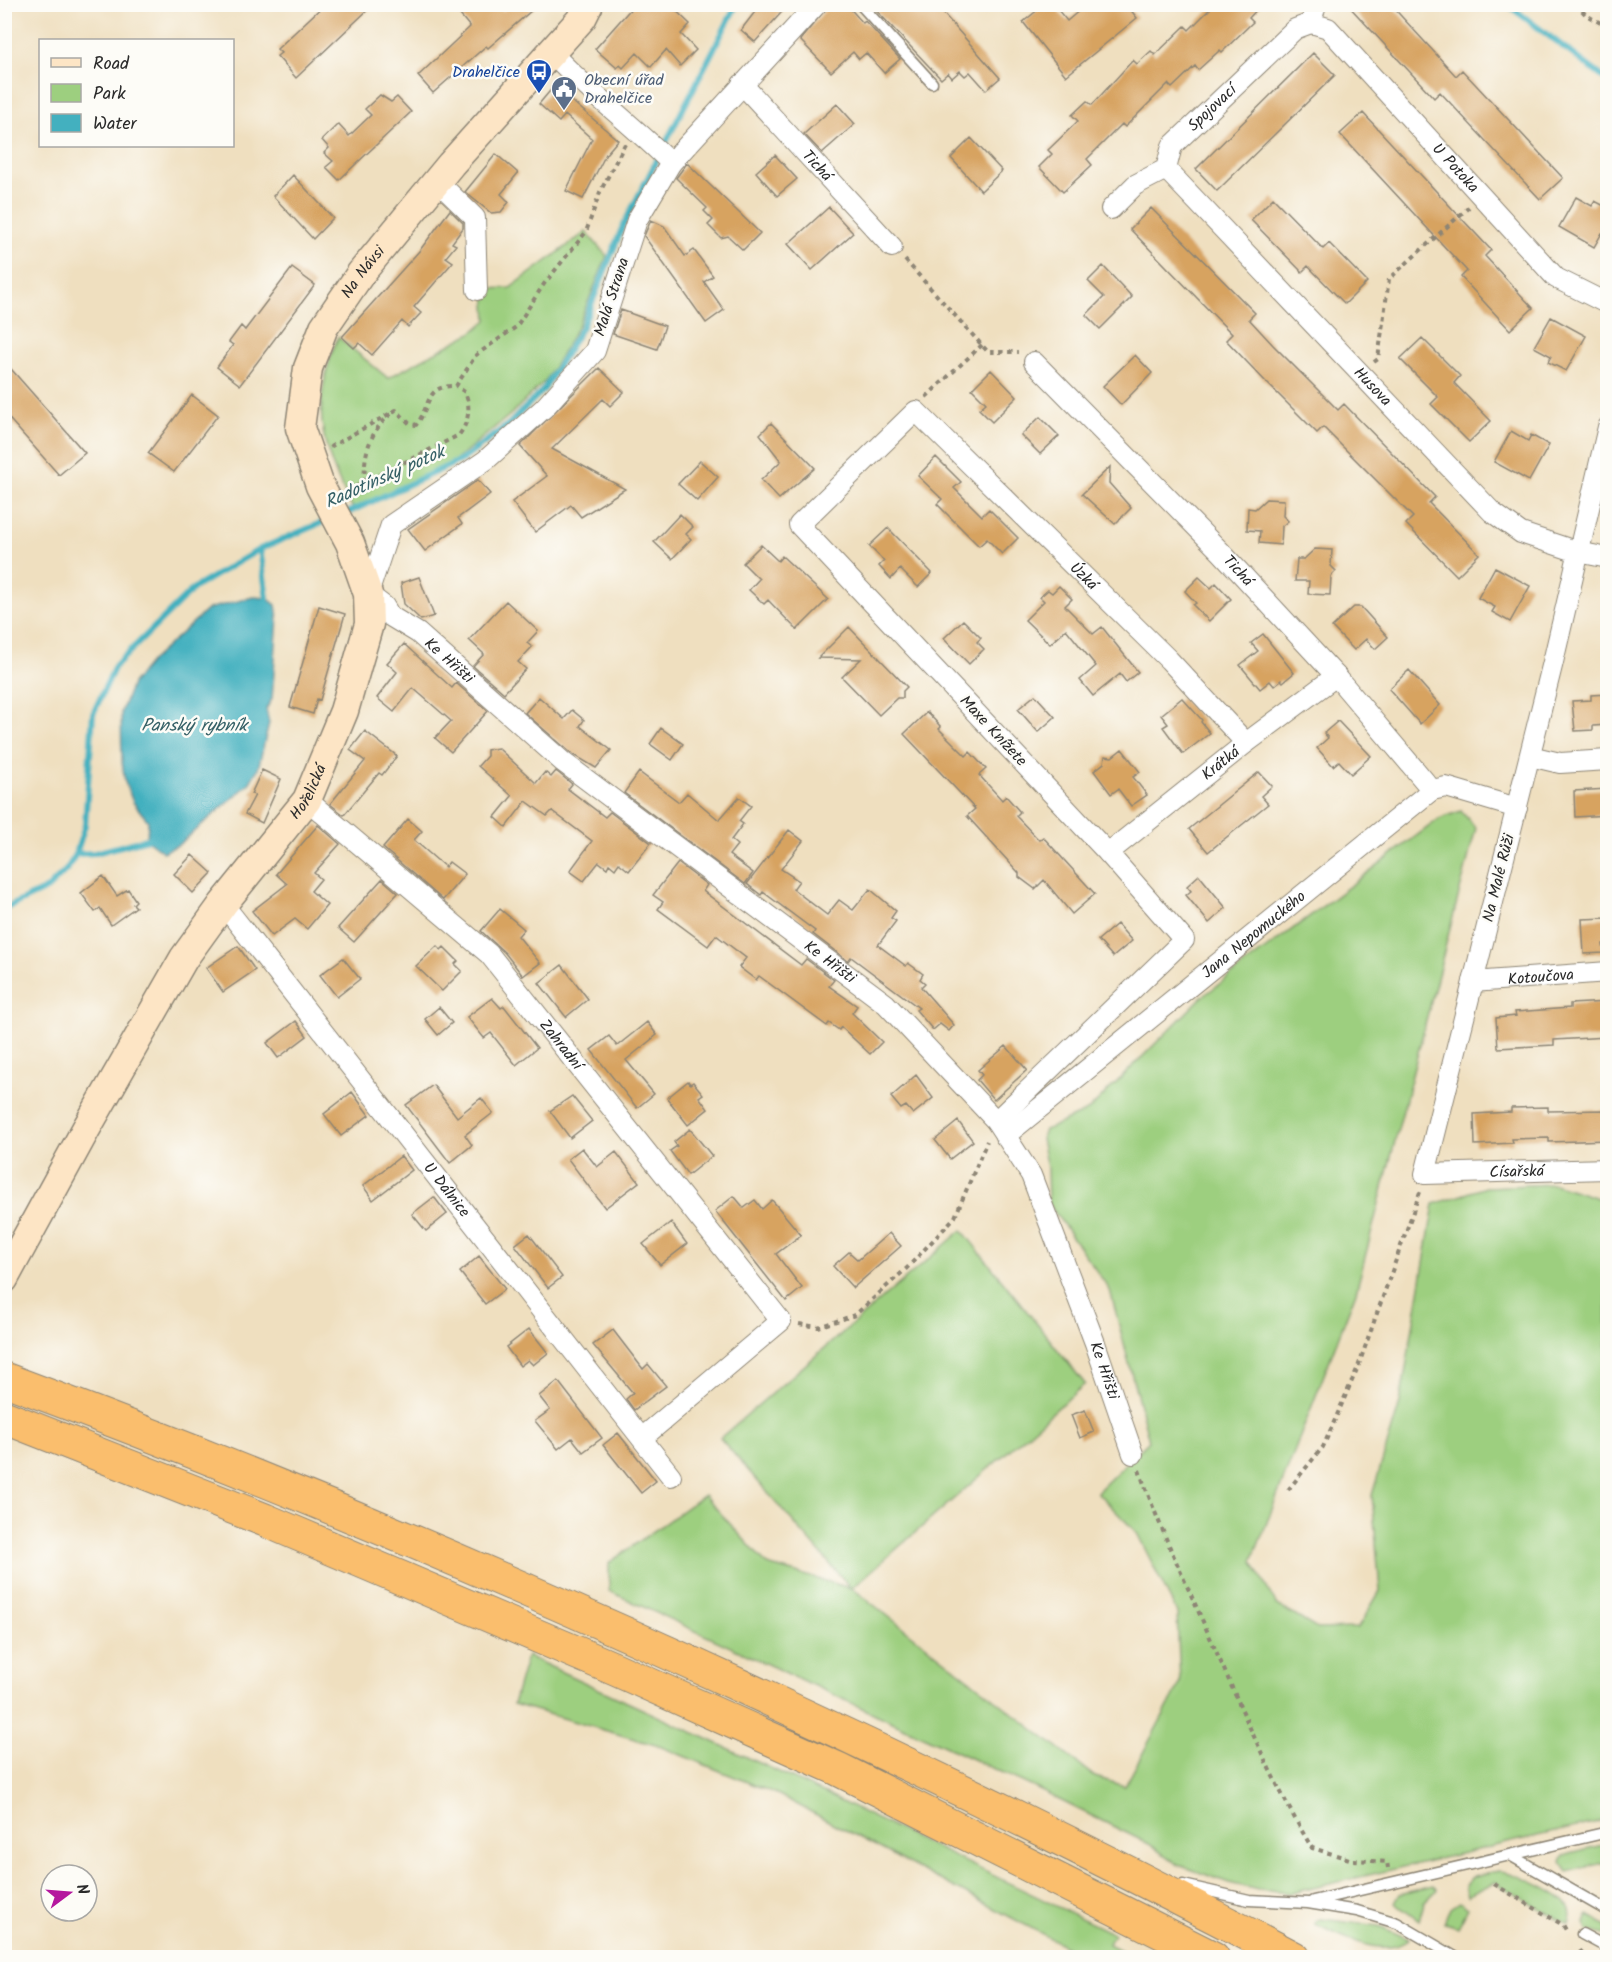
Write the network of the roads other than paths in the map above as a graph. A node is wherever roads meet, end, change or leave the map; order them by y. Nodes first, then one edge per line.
1 (590, 4) edge
2 (817, 4) edge
3 (860, 4) edge
4 (1313, 14) edge
5 (550, 51) junction
6 (932, 83) dead end
7 (742, 84) junction
8 (669, 161) junction
9 (1166, 169) junction
10 (437, 181) junction
11 (1111, 209) dead end
12 (892, 247) road end
13 (477, 290) dead end
14 (1608, 304) edge
15 (1034, 362) road end
16 (1608, 428) edge
17 (799, 525) joint
18 (1578, 552) junction
19 (1608, 558) edge
20 (368, 594) junction
21 (1336, 676) junction
22 (1246, 743) junction
23 (1530, 756) junction
24 (1608, 760) edge
25 (1432, 790) junction
26 (307, 800) junction
27 (1517, 808) junction
28 (1108, 854) junction
29 (223, 904) junction
30 (1608, 972) edge
31 (1473, 982) junction
32 (1001, 1128) junction
33 (1608, 1169) edge
34 (1425, 1174) joint
35 (4, 1279) edge
36 (12, 1382) edge
37 (4, 1417) edge
38 (642, 1438) junction
39 (1133, 1454) road end
40 (671, 1476) dead end
41 (1608, 1832) edge
42 (1510, 1855) junction
43 (1123, 1868) junction
44 (1308, 1903) junction
45 (1608, 1911) edge
46 (1582, 1934) dead end
47 (1608, 1948) edge
48 (1213, 1958) edge
49 (1294, 1958) edge
50 (1457, 1958) edge

1 - 5 main road, Na Návsi
2 - 7 street, Malá Strana
3 - 6 lane
4 - 9 street, Spojovací
4 - 14 street, U Potoka
5 - 8 street
5 - 10 main road, Na Návsi
7 - 8 street, Malá Strana
7 - 12 street, Tichá
8 - 20 street, Malá Strana
9 - 11 street
9 - 18 street, Husova
10 - 13 street
10 - 20 main road, Na Návsi
15 - 21 street, Tichá
16 - 18 street
17 - 22 street, Úzká
17 - 28 street, Maxe Knížete
18 - 19 street, Husova
18 - 23 street, Na Malé Růži
20 - 26 main road, Hořelická
20 - 32 street, Ke Hřišti
21 - 22 street, Krátká
21 - 25 street, Tichá
22 - 28 street, Krátká
23 - 24 street
23 - 27 street, Na Malé Růži
25 - 27 street
25 - 32 street, Jana Nepomuckého
26 - 29 main road, Hořelická
26 - 38 street, Zahradní
27 - 31 street, Na Malé Růži
28 - 32 street, Maxe Knížete
29 - 35 main road, Hořelická
29 - 38 street, U Dálnice
30 - 31 street, Kotoučova
31 - 34 street, Na Malé Růži
32 - 39 street, Ke Hřišti
33 - 34 street, Císařská
36 - 43 highway
37 - 48 highway
38 - 40 street, U Dálnice
41 - 42 lane
42 - 44 lane
42 - 45 lane
43 - 44 lane
43 - 49 highway
44 - 50 lane
46 - 47 lane

